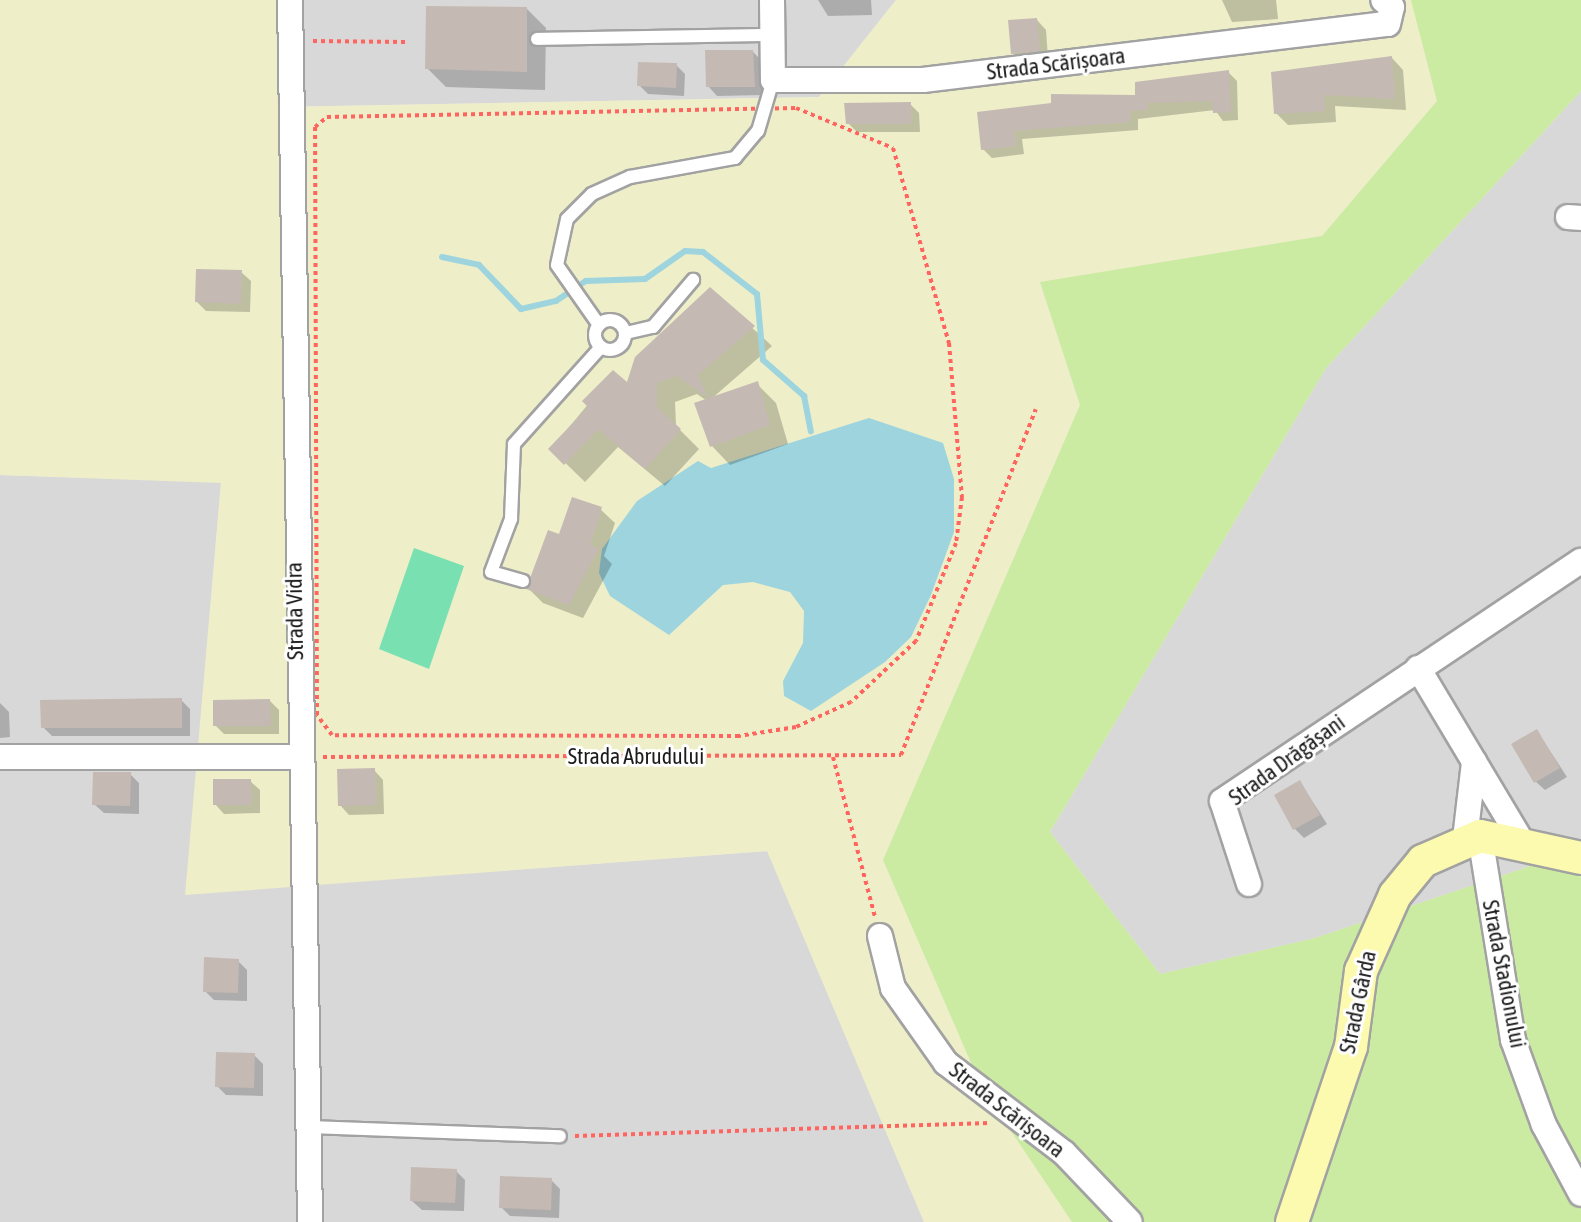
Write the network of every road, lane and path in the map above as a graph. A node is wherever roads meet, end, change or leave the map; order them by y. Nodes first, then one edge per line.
1 (290, 0) edge
2 (772, 0) edge
3 (1383, 0) edge
4 (772, 35) junction
5 (537, 39) dead end
6 (290, 41) junction
7 (407, 42) dead end
8 (773, 80) junction
9 (766, 107) junction
10 (693, 280) dead end
11 (599, 325) junction
12 (626, 333) junction
13 (601, 347) junction
14 (1036, 409) dead end
15 (1581, 561) edge
16 (523, 581) dead end
17 (1418, 668) junction
18 (0, 757) edge
19 (297, 757) junction
20 (833, 757) junction
21 (1474, 762) junction
22 (1473, 838) junction
23 (1521, 840) junction
24 (1581, 858) edge
25 (1249, 884) dead end
26 (880, 936) joint
27 (1016, 1121) junction
28 (309, 1127) junction
29 (560, 1136) joint
30 (1581, 1194) edge
31 (310, 1222) edge
32 (1130, 1222) edge
33 (1292, 1222) edge

1 - 6 street, Strada Vidra
2 - 4 street
3 - 8 street, Strada Scărișoara
4 - 5 lane
4 - 8 street
6 - 7 path
6 - 19 street, Strada Vidra
8 - 9 lane
9 - 9 path
9 - 11 lane
10 - 12 lane
11 - 12 lane
11 - 13 lane
12 - 13 lane
13 - 16 lane
14 - 20 path, Strada Abrudului
15 - 17 street, Strada Drăgășani
17 - 21 street
17 - 25 street, Strada Drăgășani
18 - 19 street
19 - 20 path, Strada Abrudului
19 - 28 street, Strada Vidra
20 - 26 path
21 - 22 street
21 - 23 street
22 - 23 street
22 - 30 street, Strada Stadionului
22 - 33 street, Strada Gârda
23 - 24 street
26 - 27 street, Strada Scărișoara
27 - 29 path
27 - 32 street, Strada Scărișoara
28 - 29 lane
28 - 31 street, Strada Vidra

